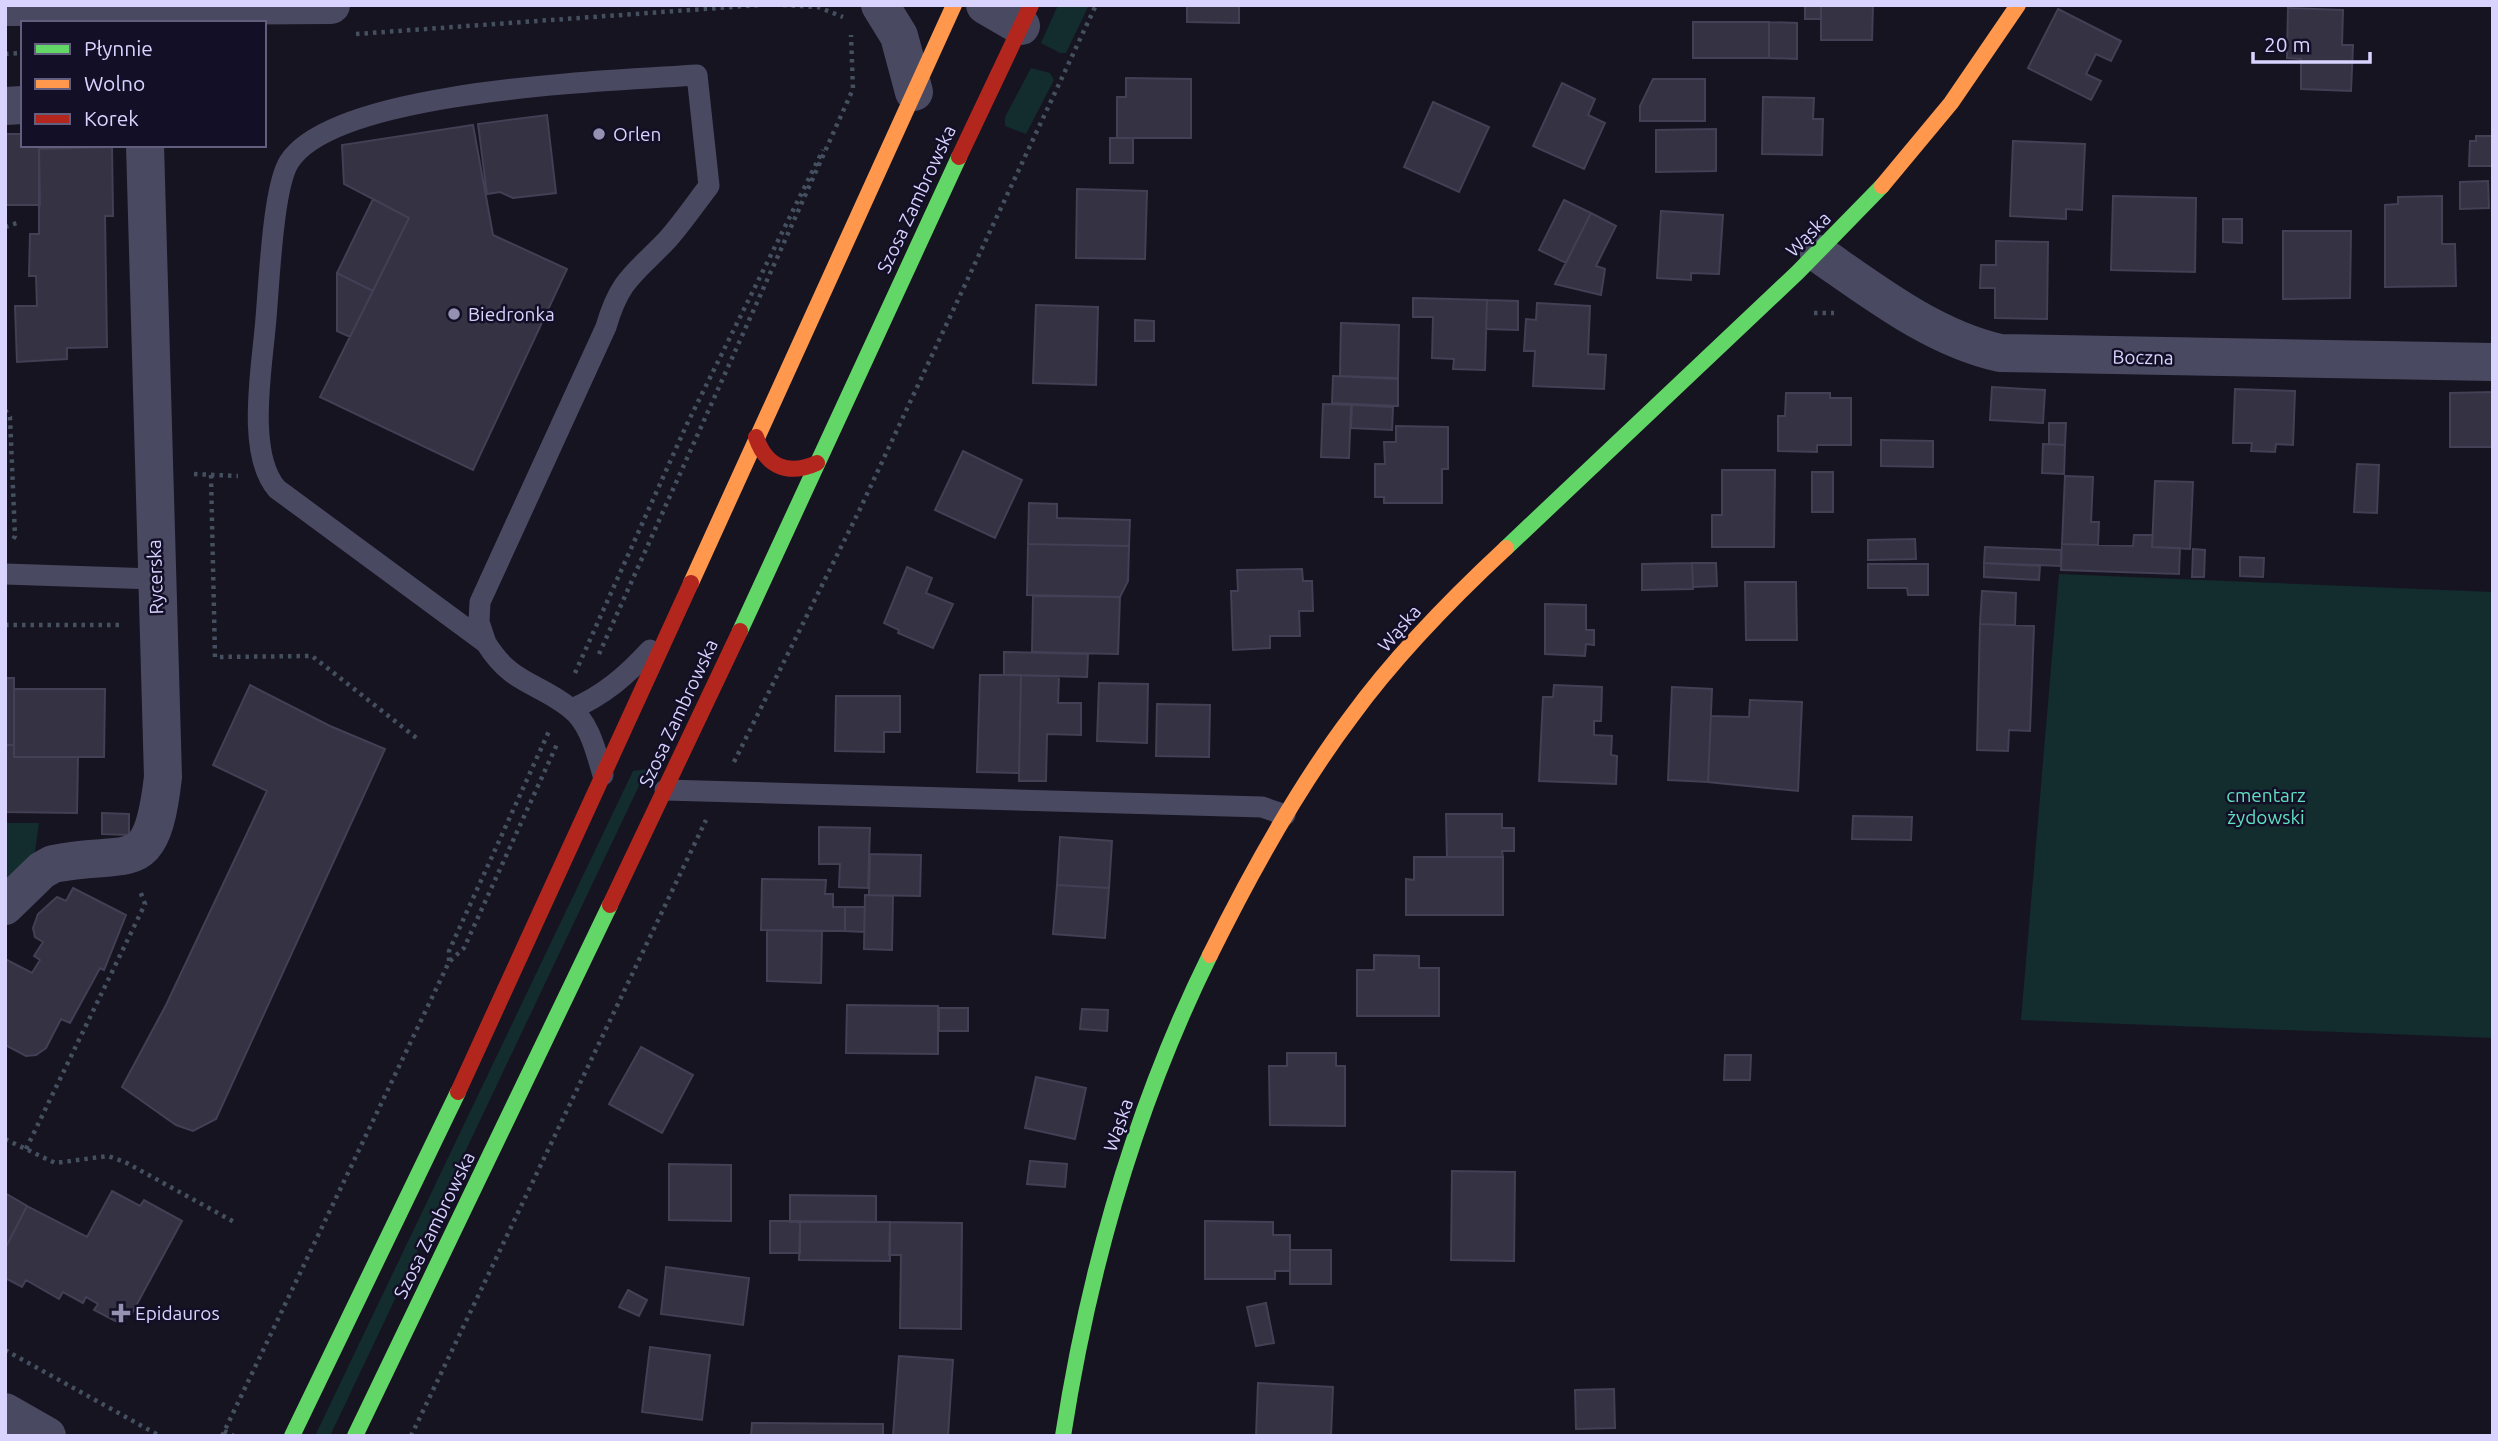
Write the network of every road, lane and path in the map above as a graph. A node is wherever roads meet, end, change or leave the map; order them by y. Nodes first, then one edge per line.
1 (760, 5) edge
2 (783, 5) edge
3 (880, 5) edge
4 (954, 5) edge
5 (985, 5) edge
6 (1096, 5) edge
7 (2018, 5) edge
8 (5, 7) edge
9 (1026, 16) edge
10 (337, 20) edge
11 (853, 89) junction
12 (914, 92) junction
13 (145, 147) edge
14 (17, 223) dead end
15 (5, 227) edge
16 (1819, 254) junction
17 (1838, 313) dead end
18 (1804, 316) dead end
19 (2493, 362) edge
20 (5, 410) edge
21 (756, 437) junction
22 (817, 463) junction
23 (153, 473) junction
24 (211, 475) junction
25 (267, 477) junction
26 (5, 545) edge
27 (5, 574) edge
28 (155, 579) junction
29 (5, 625) edge
30 (668, 631) junction
31 (130, 632) dead end
32 (486, 643) junction
33 (567, 706) junction
34 (419, 740) dead end
35 (603, 776) junction
36 (665, 790) junction
37 (720, 791) junction
38 (1285, 815) junction
39 (130, 856) junction
40 (5, 906) edge
41 (449, 962) junction
42 (5, 1139) edge
43 (26, 1149) junction
44 (236, 1223) dead end
45 (5, 1350) edge
46 (5, 1412) edge
47 (223, 1434) edge
48 (47, 1436) edge
49 (160, 1436) edge
50 (234, 1436) edge
51 (292, 1436) edge
52 (355, 1436) edge
53 (411, 1436) edge
54 (1063, 1436) edge

1 - 10 path
2 - 11 path
3 - 12 street
4 - 12 main road, Szosa Zambrowska
5 - 9 street
6 - 37 path
7 - 16 main road, Wąska
8 - 10 street
9 - 22 main road, Szosa Zambrowska
11 - 33 path
11 - 33 path
12 - 21 main road, Szosa Zambrowska
13 - 23 street, Rycerska
14 - 15 path
16 - 19 street, Boczna
16 - 38 main road, Wąska
17 - 18 path
20 - 26 path
21 - 22 main road
21 - 30 main road, Szosa Zambrowska
22 - 36 main road, Szosa Zambrowska
23 - 24 path
23 - 28 street, Rycerska
24 - 25 path
24 - 34 path
25 - 32 lane
25 - 32 lane
27 - 28 lane
28 - 39 street, Rycerska
29 - 31 path
30 - 33 lane
30 - 35 main road, Szosa Zambrowska
32 - 33 lane
33 - 35 lane
33 - 41 path
33 - 41 path
35 - 51 main road, Szosa Zambrowska
36 - 37 lane
36 - 52 main road, Szosa Zambrowska
37 - 38 lane
37 - 53 path
38 - 54 main road, Wąska
39 - 40 street
39 - 43 path
41 - 47 path
42 - 43 path
43 - 44 path
45 - 49 path
46 - 48 street
47 - 50 path

